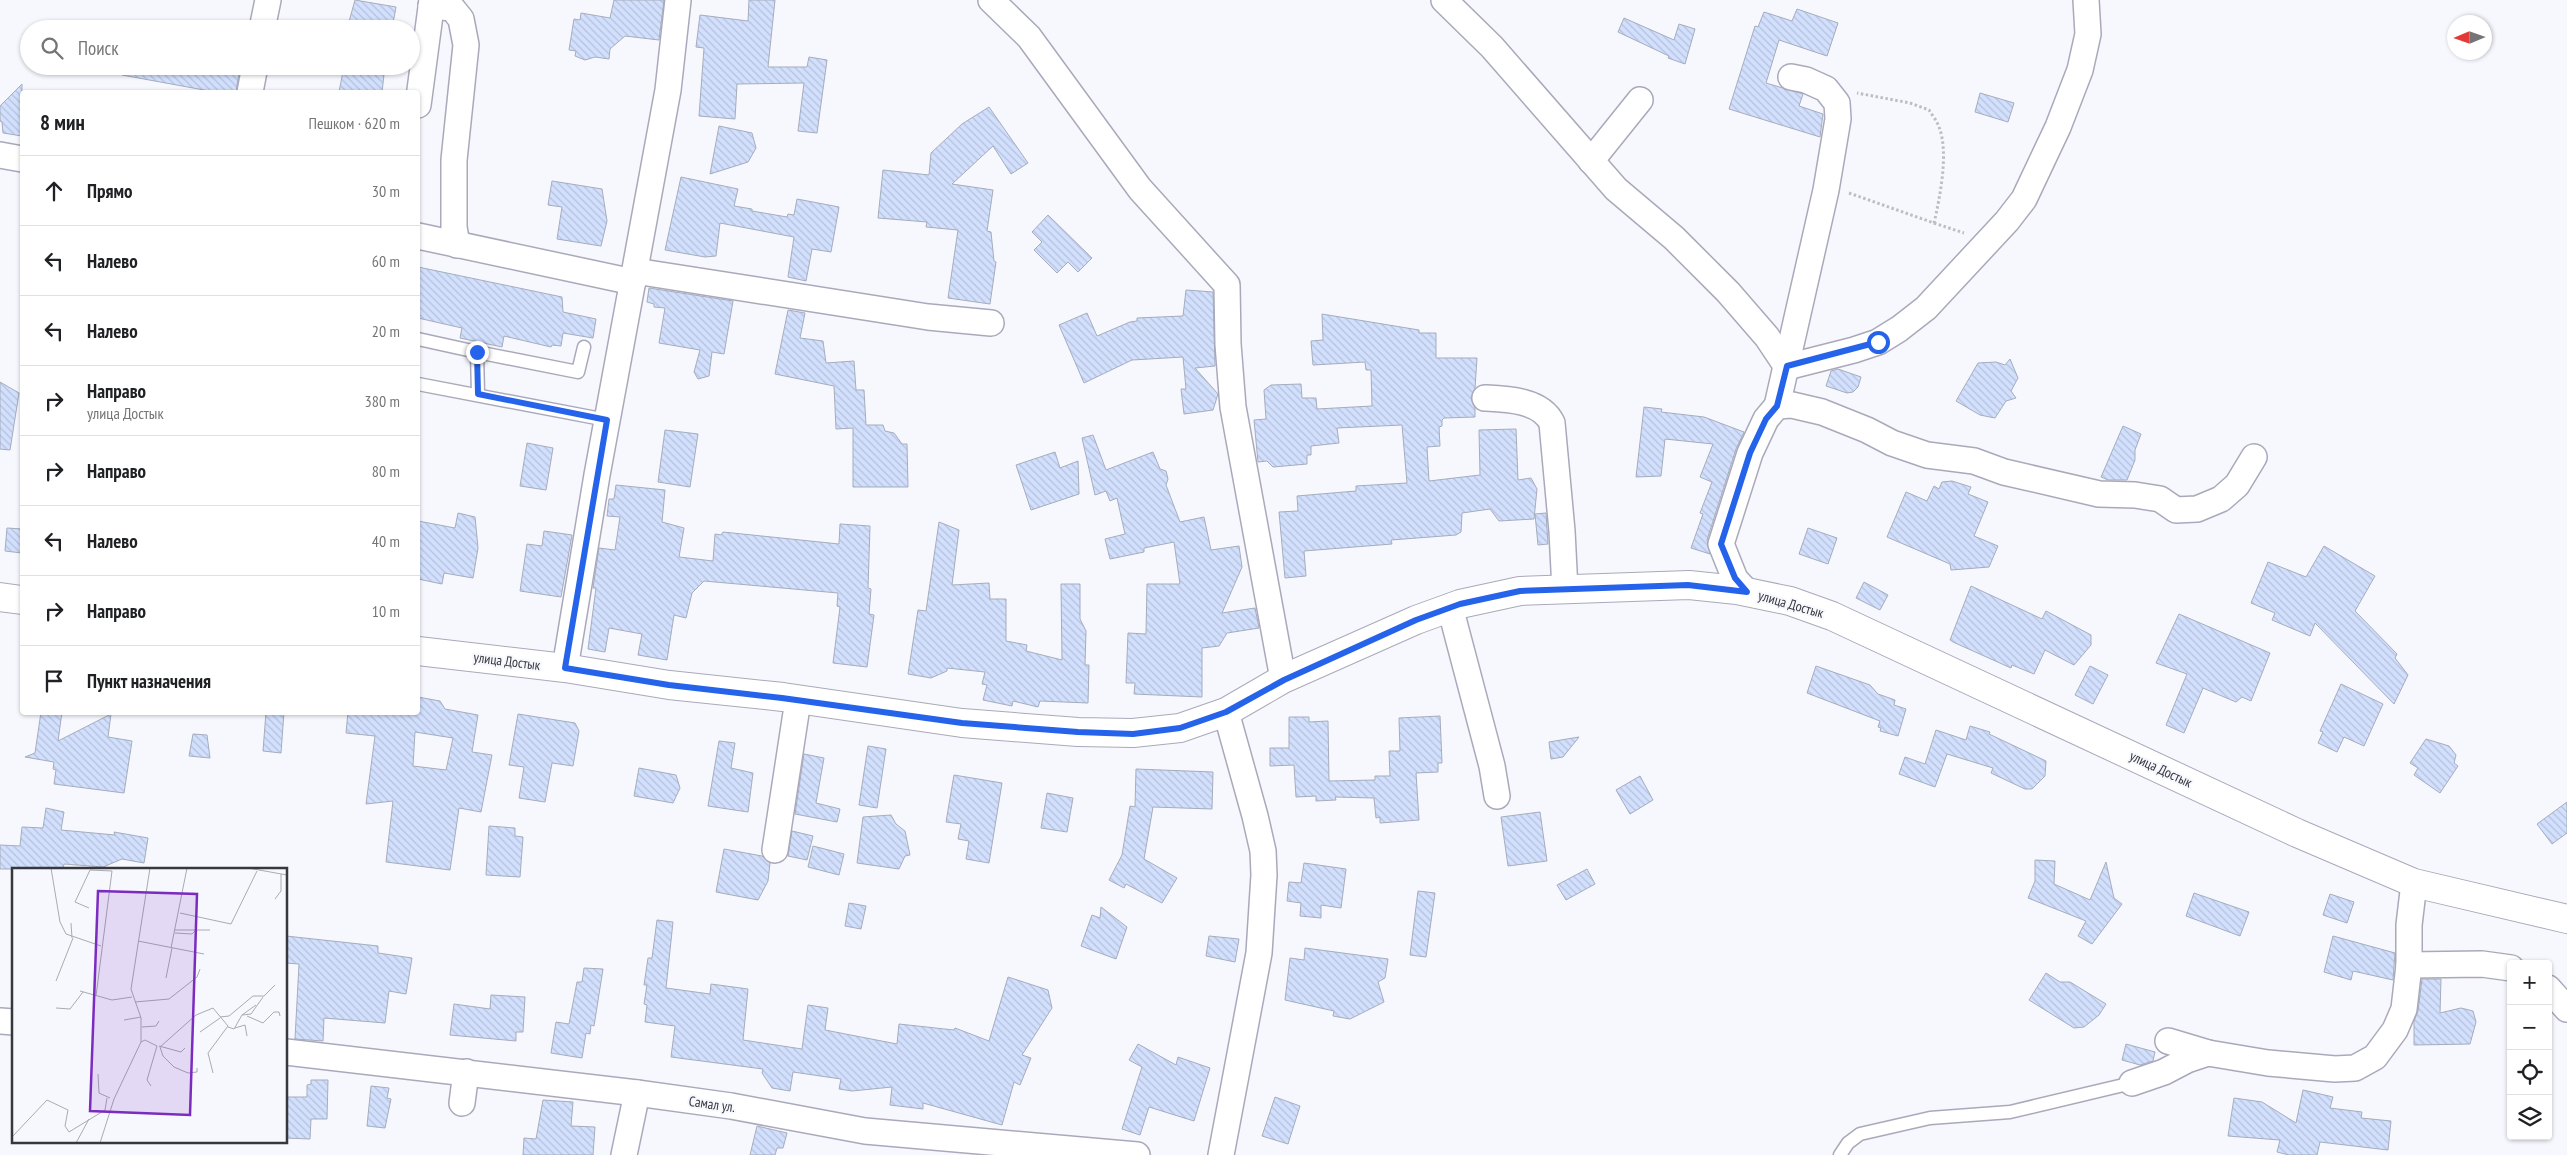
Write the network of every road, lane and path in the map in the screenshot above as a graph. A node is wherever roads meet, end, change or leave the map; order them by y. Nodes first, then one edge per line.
1 (268, 0) edge
2 (678, 0) edge
3 (991, 0) edge
4 (1444, 0) edge
5 (2086, 0) edge
6 (2090, 0) edge
7 (426, 2) edge
8 (264, 20) edge
9 (418, 20) edge
10 (2088, 34) junction
11 (253, 75) edge
12 (405, 75) edge
13 (1791, 78) dead end
14 (1826, 89) junction
15 (250, 90) edge
16 (402, 90) edge
17 (419, 90) edge
18 (1640, 100) dead end
19 (0, 155) edge
20 (20, 159) edge
21 (1591, 161) junction
22 (1827, 184) junction
23 (1934, 223) junction
24 (420, 234) edge
25 (1987, 241) junction
26 (457, 245) junction
27 (634, 276) junction
28 (991, 323) dead end
29 (420, 339) edge
30 (584, 346) dead end
31 (477, 352) junction
32 (1787, 366) junction
33 (420, 384) edge
34 (478, 394) junction
35 (1485, 398) dead end
36 (1777, 406) junction
37 (607, 420) junction
38 (2254, 457) dead end
39 (1565, 590) junction
40 (1747, 592) junction
41 (0, 597) edge
42 (20, 600) edge
43 (1450, 607) junction
44 (420, 651) edge
45 (565, 668) junction
46 (1284, 680) junction
47 (798, 700) junction
48 (1226, 712) junction
49 (1496, 796) dead end
50 (775, 850) dead end
51 (2414, 882) junction
52 (2567, 919) edge
53 (2409, 965) junction
54 (2507, 967) edge
55 (2552, 992) edge
56 (2567, 1009) edge
57 (2168, 1041) dead end
58 (288, 1052) edge
59 (2208, 1052) junction
60 (466, 1072) junction
61 (2132, 1082) joint
62 (637, 1093) junction
63 (462, 1103) dead end
64 (1217, 1150) edge
65 (624, 1155) edge
66 (1137, 1155) edge
67 (1840, 1155) edge

1 - 8 street
2 - 27 street
3 - 46 street
4 - 21 street
5 - 10 street
6 - 10 street
7 - 9 street
7 - 17 street
7 - 26 street
10 - 25 street
11 - 15 street
12 - 16 street
13 - 14 street
14 - 22 street
14 - 23 path
18 - 21 street
19 - 20 street
21 - 32 street
22 - 23 path
22 - 32 street
23 - 25 path
24 - 26 street
25 - 32 street
26 - 27 street
27 - 28 street
27 - 37 street
29 - 31 lane
30 - 31 lane
31 - 34 lane
32 - 36 street
33 - 34 lane
34 - 37 lane
35 - 39 street
36 - 38 street
36 - 40 street
37 - 45 street
39 - 40 main road, улица Достык
39 - 43 main road, улица Достык
40 - 51 main road, улица Достык
41 - 42 main road
43 - 46 main road, улица Достык
43 - 49 street
44 - 45 main road, улица Достык
45 - 47 main road, улица Достык
46 - 48 main road, улица Достык
47 - 48 main road, улица Достык
47 - 50 street
48 - 64 street
51 - 52 main road, улица Достык
51 - 53 street
53 - 54 street
53 - 59 street
55 - 56 street
57 - 59 street
58 - 60 street, Самал ул.
59 - 61 street
60 - 62 street, Самал ул.
60 - 63 street
61 - 67 lane
62 - 65 street
62 - 66 street, Самал ул.

